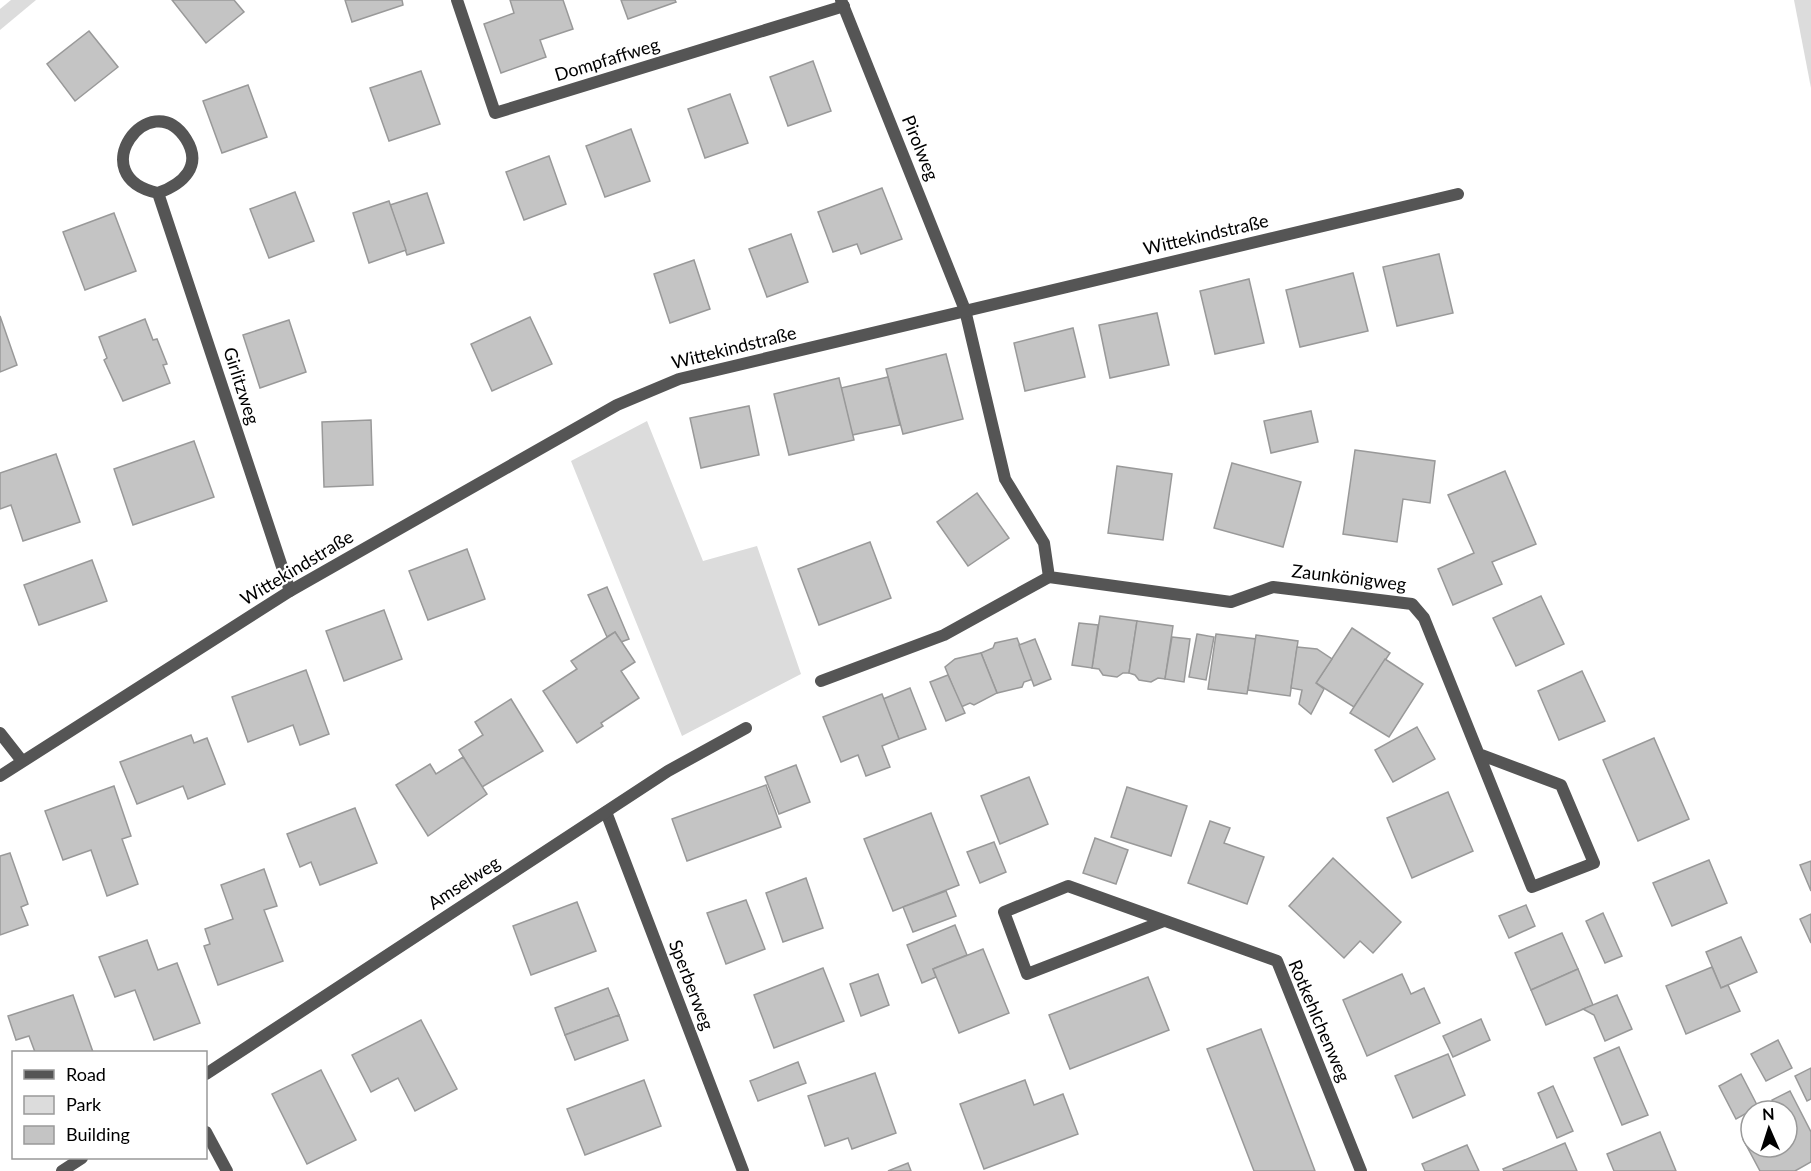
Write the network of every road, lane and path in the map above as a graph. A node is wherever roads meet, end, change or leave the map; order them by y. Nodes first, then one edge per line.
1 (457, 0) edge
2 (843, 3) edge
3 (158, 193) junction
4 (1458, 194) dead end
5 (965, 310) junction
6 (1049, 577) junction
7 (290, 591) junction
8 (821, 681) dead end
9 (746, 728) dead end
10 (0, 734) edge
11 (1479, 754) junction
12 (22, 761) junction
13 (0, 776) edge
14 (606, 812) junction
15 (1164, 921) junction
16 (207, 1073) edge
17 (207, 1134) edge
18 (80, 1159) edge
19 (62, 1171) edge
20 (227, 1171) edge
21 (743, 1171) edge
22 (1361, 1171) edge

1 - 2 street, Dompfaffweg
2 - 5 street, Pirolweg
3 - 3 street
3 - 7 street, Girlitzweg
4 - 5 street, Wittekindstraße
5 - 6 street
5 - 7 street, Wittekindstraße
6 - 8 street
6 - 11 street, Zaunkönigweg
7 - 12 street, Wittekindstraße
9 - 14 street, Amselweg
10 - 12 street
11 - 11 street, Zaunkönigweg
12 - 13 street, Wittekindstraße
14 - 16 street, Amselweg
14 - 21 street, Sperberweg
15 - 15 street, Rotkehlchenweg
15 - 22 street, Rotkehlchenweg
17 - 20 street
18 - 19 street

